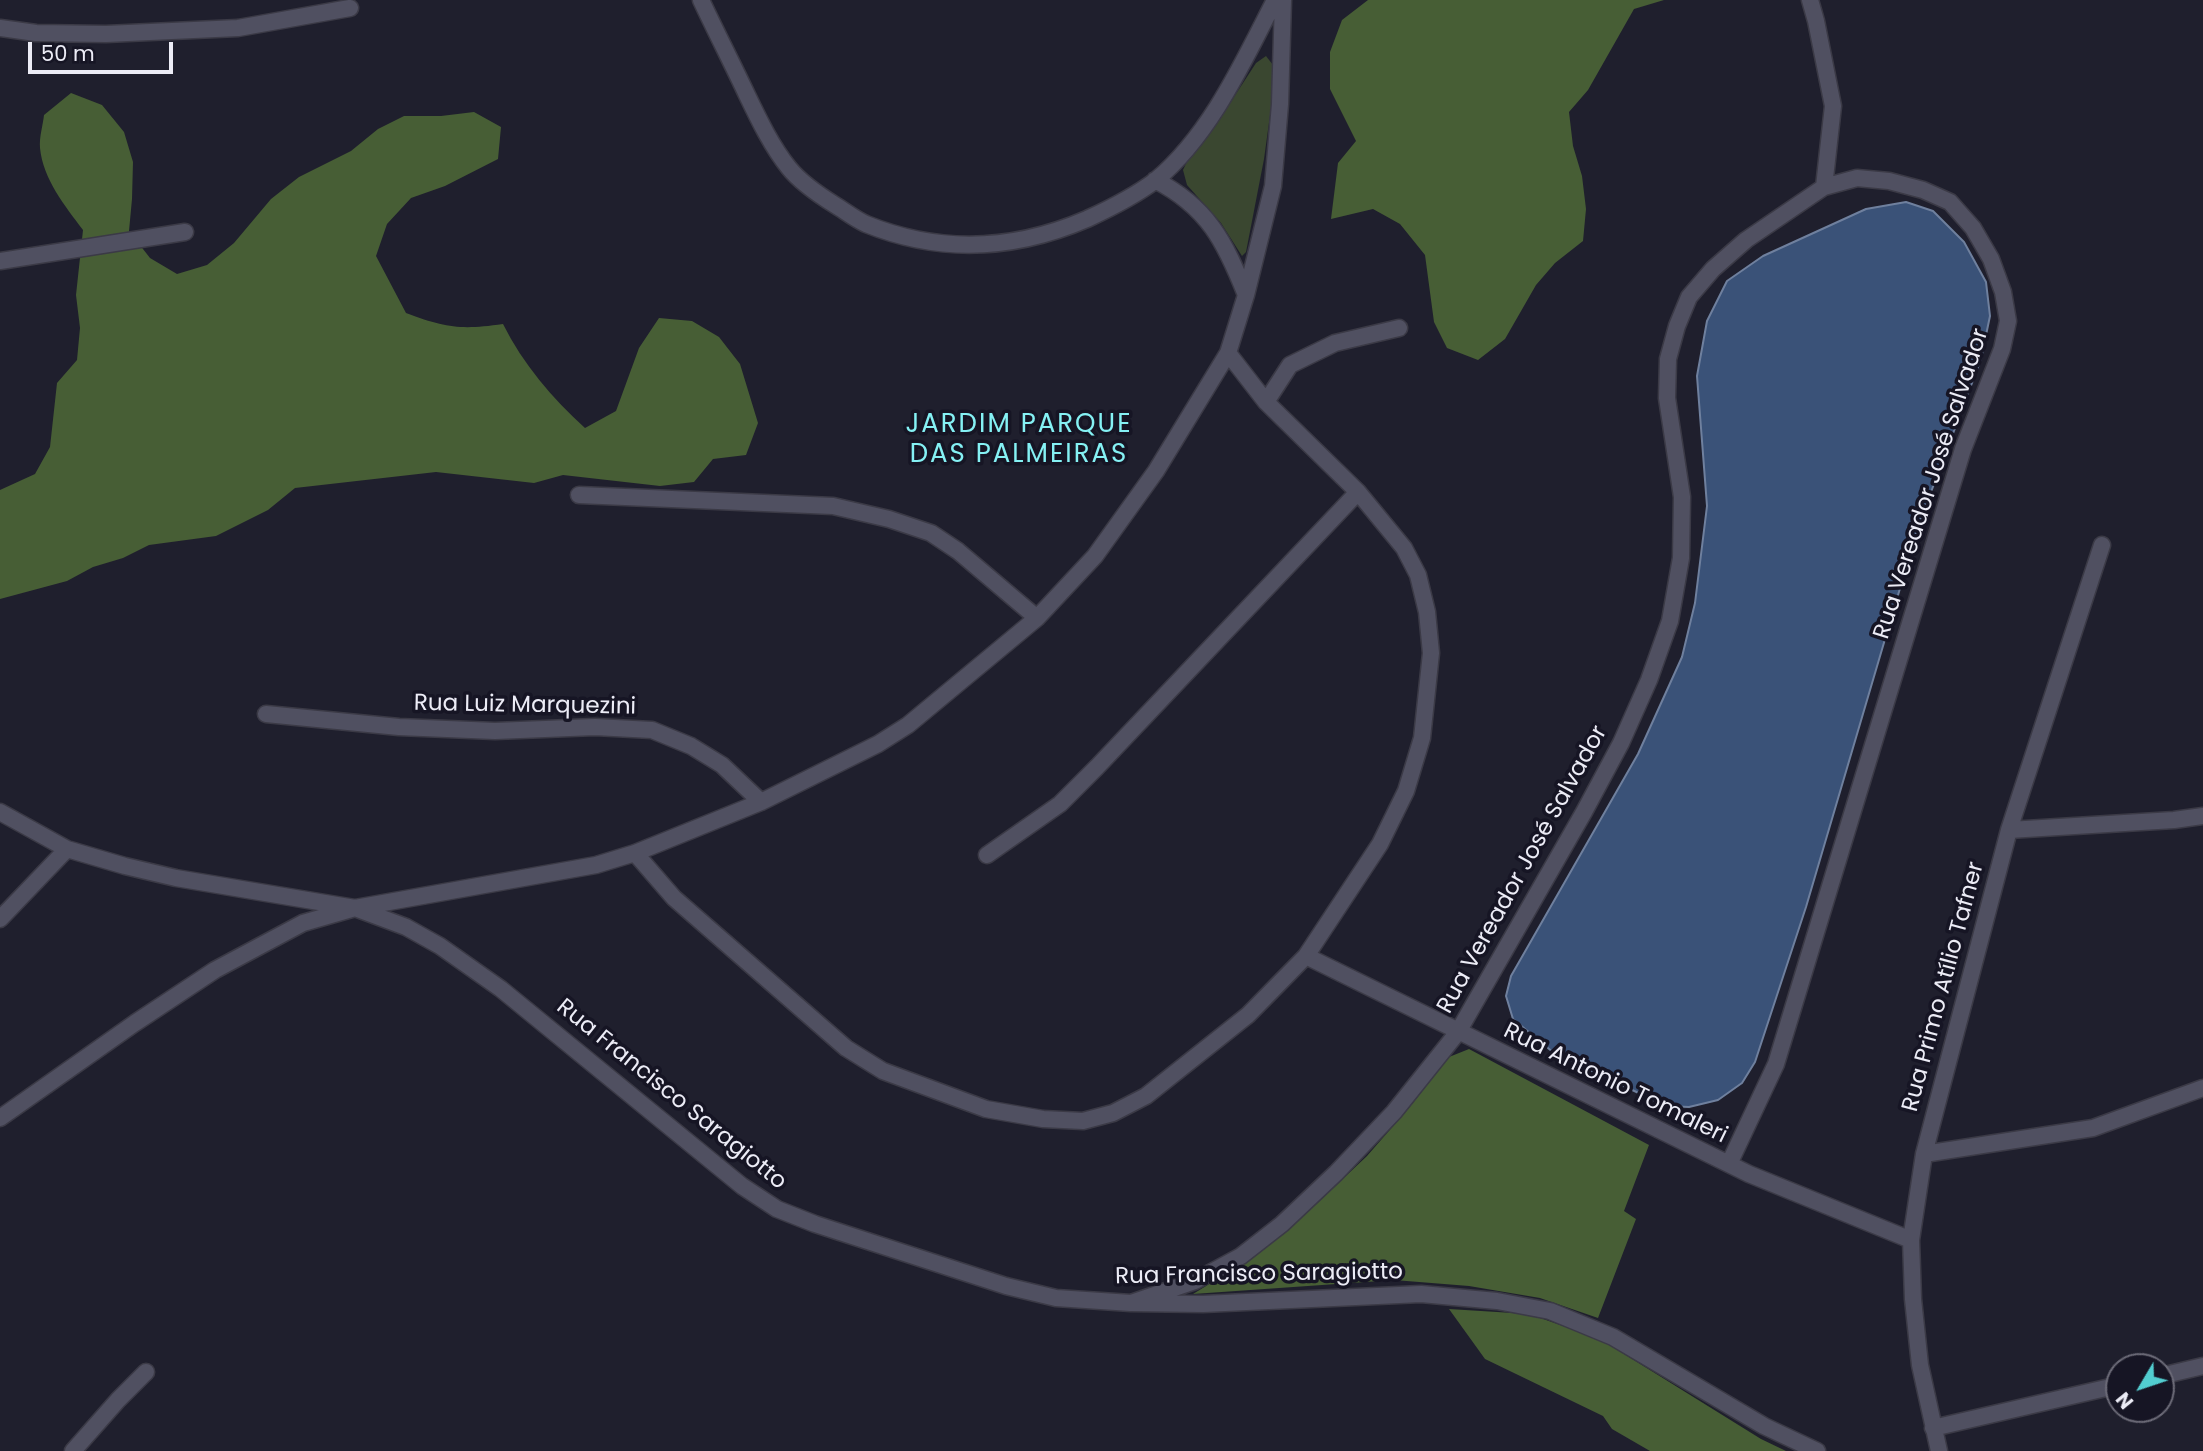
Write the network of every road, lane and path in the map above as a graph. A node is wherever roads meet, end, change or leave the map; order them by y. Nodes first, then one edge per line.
1 (701, 0) edge
2 (1275, 0) edge
3 (1283, 0) edge
4 (1810, 0) edge
5 (350, 8) dead end
6 (0, 28) edge
7 (1155, 180) junction
8 (1824, 187) junction
9 (184, 232) dead end
10 (0, 261) edge
11 (1246, 295) junction
12 (1399, 328) dead end
13 (1228, 353) junction
14 (1266, 402) junction
15 (1358, 492) junction
16 (579, 495) dead end
17 (2102, 545) dead end
18 (1037, 618) junction
19 (267, 714) dead end
20 (761, 802) junction
21 (0, 812) edge
22 (2203, 816) edge
23 (2009, 830) junction
24 (67, 849) junction
25 (635, 853) junction
26 (987, 855) dead end
27 (355, 908) junction
28 (0, 919) edge
29 (1306, 956) junction
30 (1458, 1032) junction
31 (2203, 1088) edge
32 (0, 1118) edge
33 (1924, 1154) junction
34 (1729, 1164) junction
35 (1911, 1240) junction
36 (1131, 1303) junction
37 (2203, 1366) edge
38 (146, 1372) dead end
39 (2175, 1373) edge
40 (2105, 1388) edge
41 (1933, 1428) junction
42 (73, 1451) edge
43 (1817, 1451) edge
44 (1939, 1451) edge

1 - 7 street
2 - 7 street
3 - 11 street
4 - 8 street
5 - 6 street
7 - 11 street
8 - 30 street, Rua Vereador José Salvador
8 - 34 street, Rua Vereador José Salvador
9 - 10 street
11 - 13 street
12 - 14 street
13 - 14 street
13 - 18 street
14 - 15 street
15 - 26 street
15 - 29 street
16 - 18 street
17 - 23 street, Rua Primo Atílio Tafner
18 - 20 street
19 - 20 street, Rua Luiz Marquezini
20 - 25 street
21 - 24 street
22 - 23 street
23 - 33 street, Rua Primo Atílio Tafner
24 - 27 street
24 - 28 street
25 - 27 street
25 - 29 street
27 - 32 street
27 - 36 street, Rua Francisco Saragiotto
29 - 30 street, Rua Antonio Tomaleri
30 - 34 street, Rua Antonio Tomaleri
30 - 36 street, Rua Vereador José Salvador
31 - 33 street
33 - 35 street, Rua Primo Atílio Tafner
34 - 35 street, Rua Antonio Tomaleri
35 - 41 street, Rua Primo Atílio Tafner
36 - 43 street, Rua Francisco Saragiotto
37 - 39 street
38 - 42 street
40 - 41 street
41 - 44 street, Rua Primo Atílio Tafner

